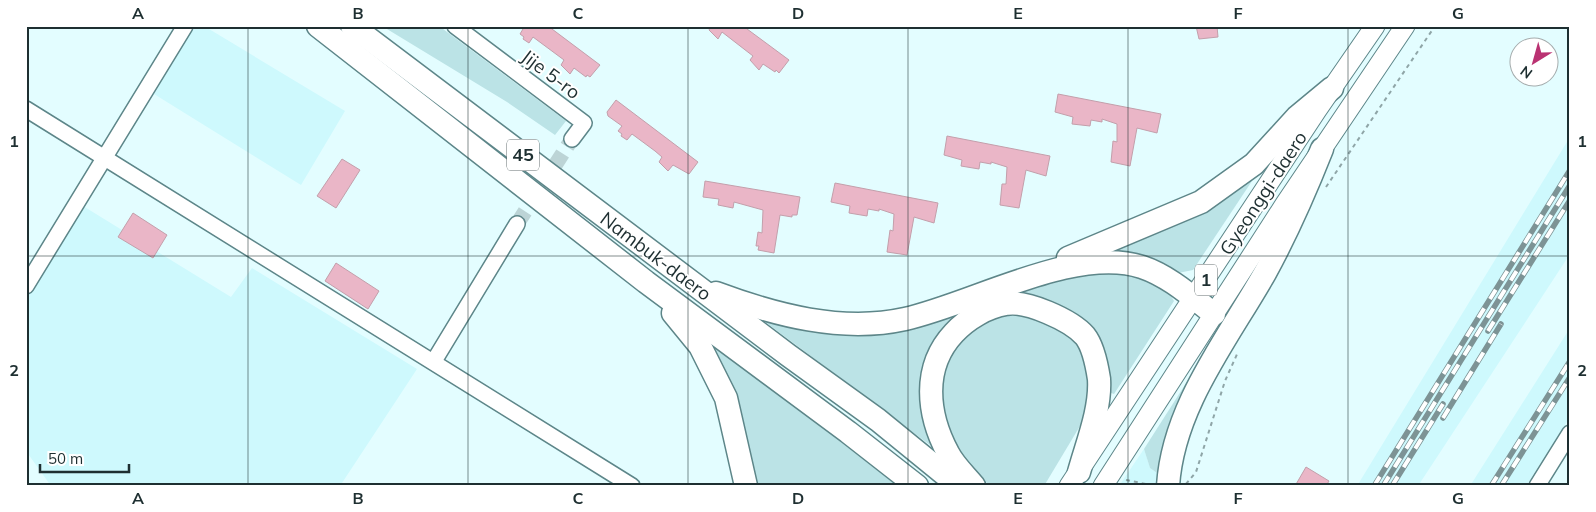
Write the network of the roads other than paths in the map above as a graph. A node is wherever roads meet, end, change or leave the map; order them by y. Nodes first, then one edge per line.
1 (185, 26) edge
2 (318, 26) edge
3 (352, 26) edge
4 (455, 26) edge
5 (1375, 26) edge
6 (1405, 26) edge
7 (1332, 88) junction
8 (26, 109) edge
9 (572, 139) tunnel mouth
10 (1322, 149) junction
11 (106, 158) junction
12 (517, 224) tunnel mouth
13 (646, 282) junction
14 (694, 284) junction
15 (26, 286) edge
16 (1001, 288) junction
17 (1194, 298) junction
18 (1214, 314) junction
19 (434, 361) junction
20 (1570, 433) edge
21 (1168, 476) edge
22 (1074, 479) edge
23 (632, 486) edge
24 (746, 486) edge
25 (917, 486) edge
26 (959, 486) edge
27 (974, 486) edge
28 (1103, 486) edge
29 (1537, 486) edge

1 - 11 street
2 - 13 highway, Nambuk-daero / 45
3 - 14 highway, Nambuk-daero / 45
4 - 9 street, Jije 5-ro
5 - 7 main road, Gyeonggi-daero / 1
6 - 10 main road, Gyeonggi-daero / 1
7 - 16 highway
7 - 17 main road, Gyeonggi-daero / 1
8 - 11 street
10 - 18 main road, Gyeonggi-daero / 1
10 - 21 highway
11 - 15 street
11 - 19 street
12 - 19 street
13 - 24 highway
13 - 25 highway, Nambuk-daero / 45
14 - 16 highway
14 - 26 highway, Nambuk-daero / 45
16 - 17 highway
17 - 18 highway
17 - 22 main road, Gyeonggi-daero / 1
18 - 28 main road, Gyeonggi-daero / 1
19 - 23 street
20 - 29 street
22 - 27 highway

